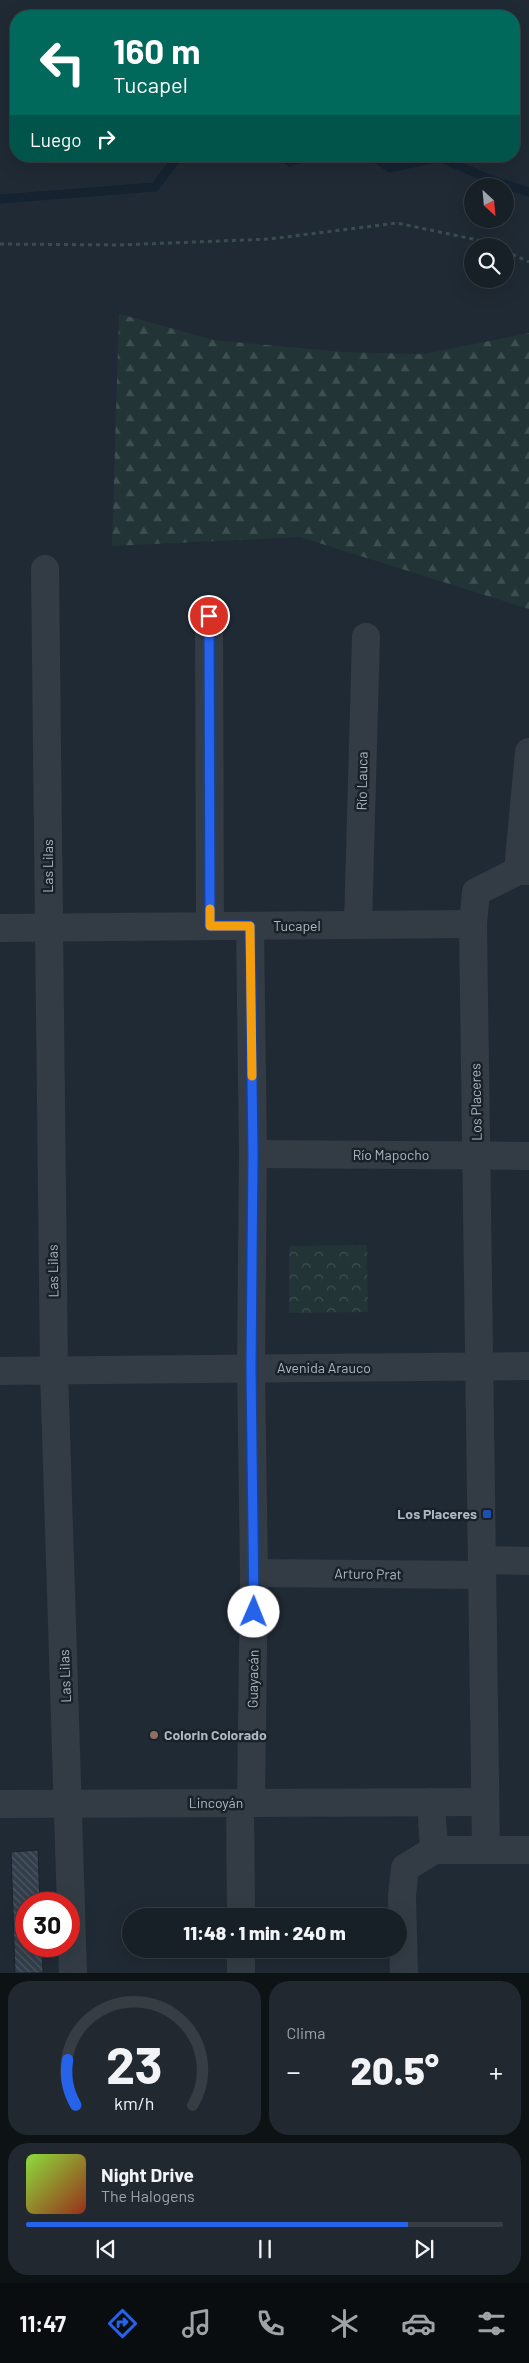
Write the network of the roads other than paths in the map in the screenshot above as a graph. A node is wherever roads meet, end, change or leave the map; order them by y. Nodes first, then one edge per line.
1 (45, 569) dead end
2 (209, 616) dead end
3 (366, 637) dead end
4 (529, 752) edge
5 (524, 872) edge
6 (473, 924) junction
7 (358, 925) junction
8 (210, 926) junction
9 (250, 926) junction
10 (48, 927) junction
11 (0, 928) edge
12 (253, 1154) junction
13 (476, 1156) junction
14 (529, 1156) edge
15 (529, 1366) edge
16 (479, 1367) junction
17 (251, 1368) junction
18 (54, 1370) junction
19 (0, 1371) edge
20 (529, 1561) edge
21 (482, 1568) junction
22 (254, 1573) junction
23 (431, 1802) junction
24 (485, 1802) junction
25 (245, 1803) junction
26 (0, 1804) edge
27 (69, 1804) junction
28 (434, 1850) junction
29 (486, 1850) junction
30 (529, 1850) edge
31 (241, 1908) edge
32 (241, 1958) edge
33 (73, 1973) edge
34 (241, 1973) edge
35 (404, 1973) edge

1 - 10 street, Las Lilas
2 - 8 street
3 - 7 street, Río Lauca
4 - 5 street
5 - 6 street
6 - 7 street, Tucapel
6 - 13 street, Los Placeres
7 - 9 street, Tucapel
8 - 9 street, Tucapel
8 - 10 street, Tucapel
9 - 12 street, Guayacán
10 - 11 street, Tucapel
10 - 18 street, Las Lilas
12 - 13 street, Río Mapocho
12 - 17 street, Guayacán
13 - 14 street, Río Mapocho
13 - 16 street, Los Placeres
15 - 16 street, Avenida Arauco
16 - 17 street, Avenida Arauco
16 - 21 street, Los Placeres
17 - 18 street, Avenida Arauco
17 - 22 street, Guayacán
18 - 19 street, Avenida Arauco
18 - 27 street, Las Lilas
20 - 21 street, Arturo Prat
21 - 22 street, Arturo Prat
21 - 24 street, Los Placeres
22 - 25 street, Guayacán
23 - 24 street, Lincoyán
23 - 25 street, Lincoyán
23 - 28 street
24 - 29 street, Los Placeres
25 - 27 street, Lincoyán
25 - 31 street, Guayacán
26 - 27 street, Lincoyán
27 - 33 street, Las Lilas
28 - 29 street
28 - 35 street
29 - 30 street
32 - 34 street

